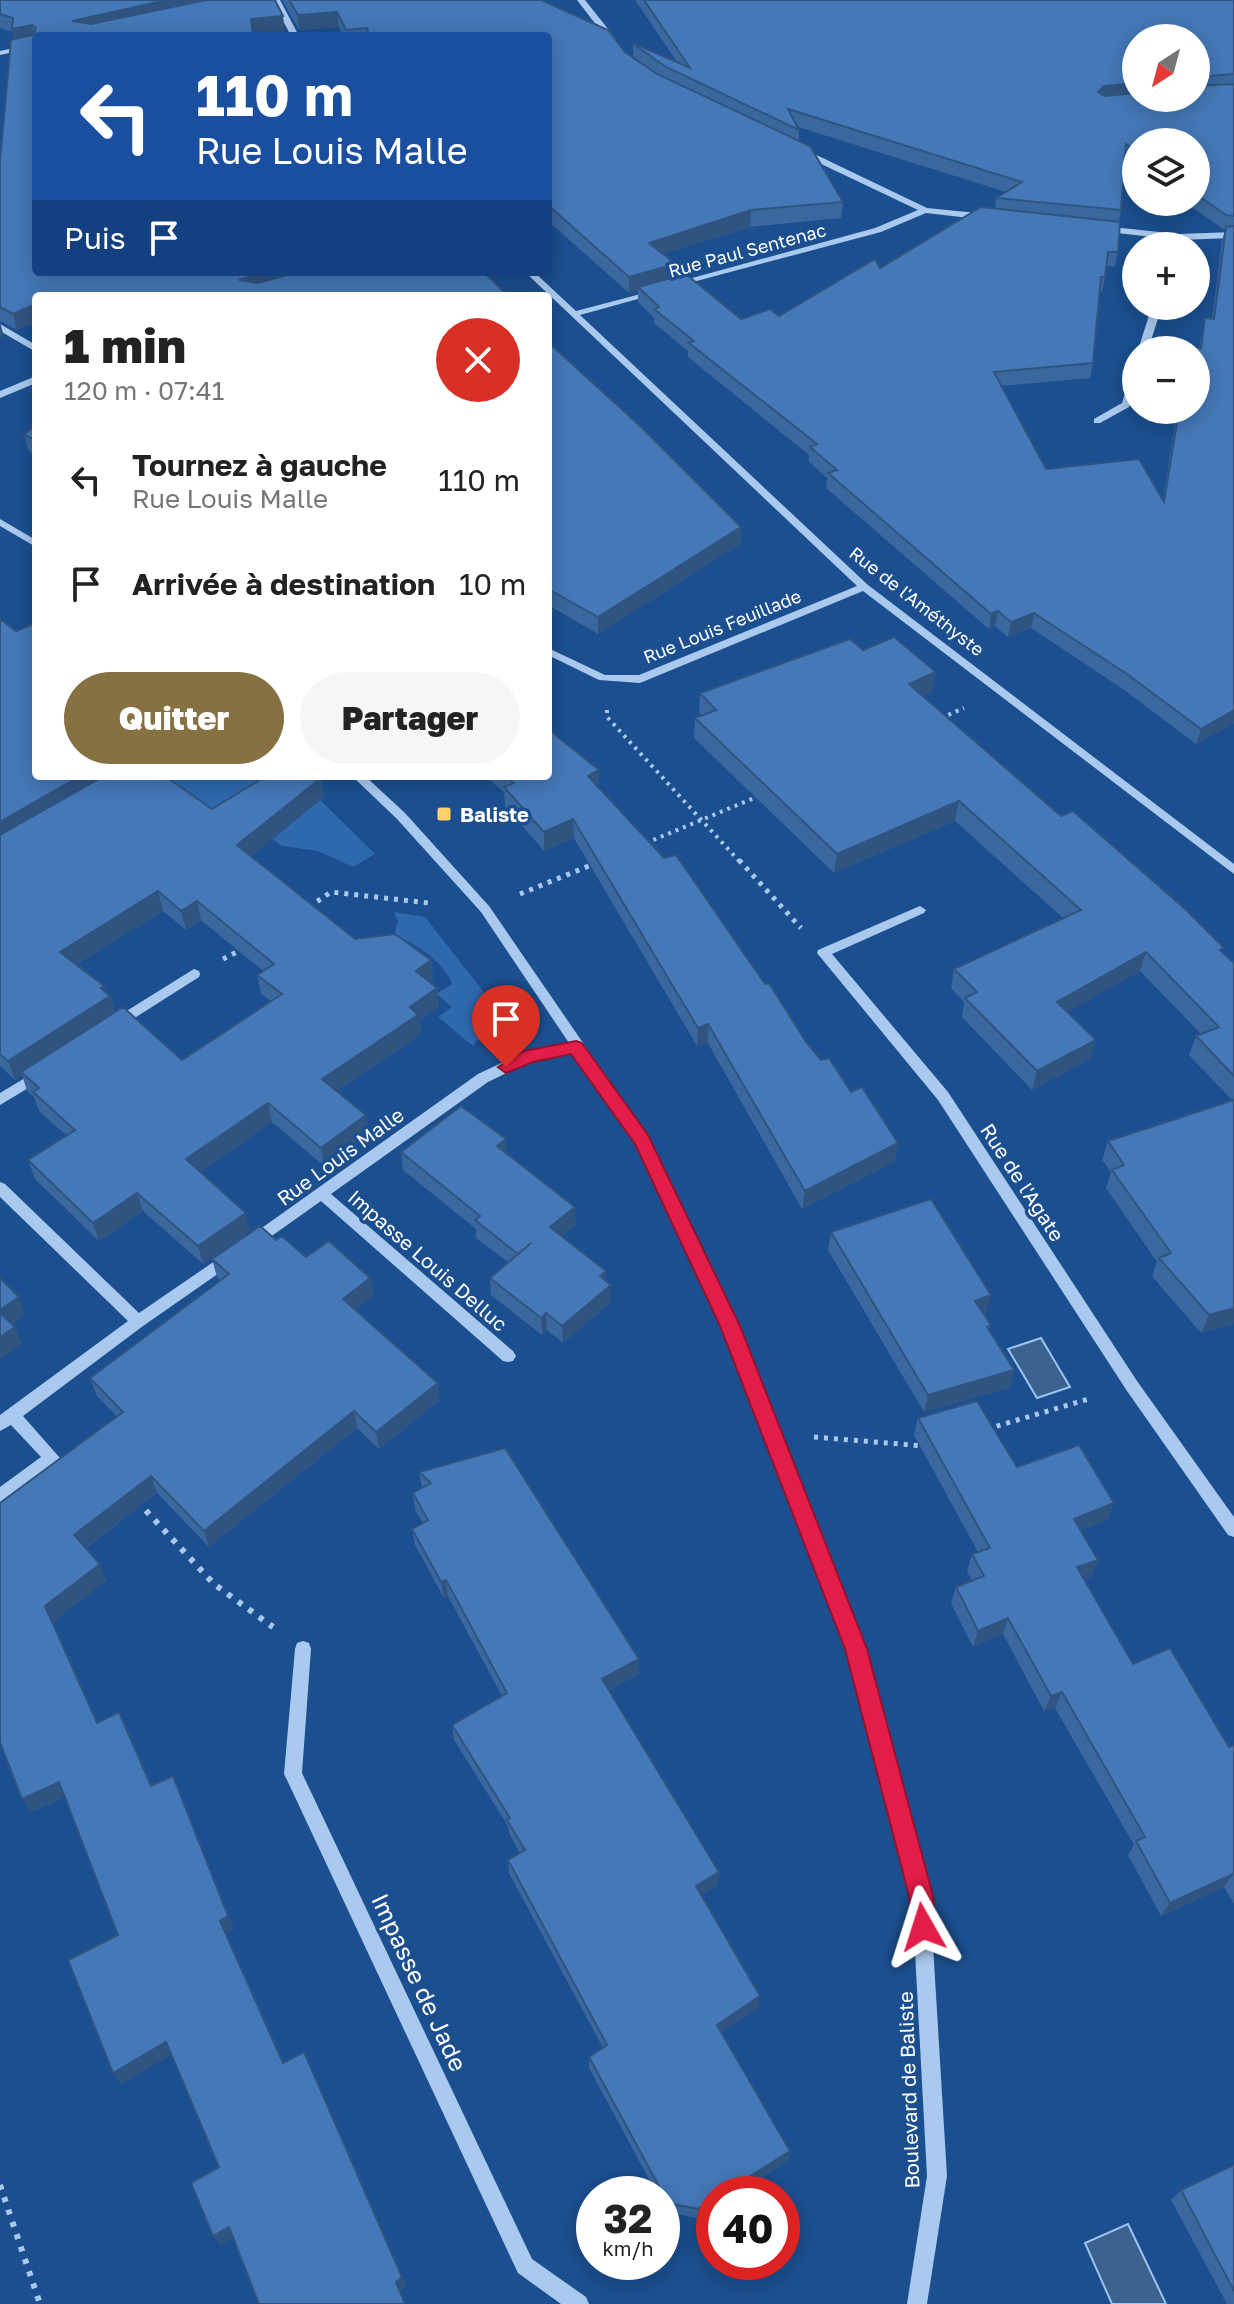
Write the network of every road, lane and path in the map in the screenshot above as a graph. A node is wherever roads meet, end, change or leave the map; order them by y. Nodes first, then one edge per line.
1 (276, 0) edge
2 (574, 0) edge
3 (582, 2) edge
4 (293, 32) edge
5 (32, 46) edge
6 (621, 51) edge
7 (0, 53) edge
8 (791, 147) edge
9 (925, 210) junction
10 (1004, 218) edge
11 (1099, 229) edge
12 (1122, 233) edge
13 (1234, 235) edge
14 (1210, 238) edge
15 (533, 276) edge
16 (550, 292) edge
17 (552, 293) edge
18 (574, 314) junction
19 (0, 327) edge
20 (32, 347) edge
21 (32, 381) edge
22 (0, 395) edge
23 (1122, 407) edge
24 (1097, 421) dead end
25 (0, 522) edge
26 (32, 542) edge
27 (864, 587) junction
28 (552, 653) edge
29 (603, 678) junction
30 (1004, 691) junction
31 (933, 722) edge
32 (362, 780) edge
33 (762, 795) edge
34 (705, 819) junction
35 (631, 849) edge
36 (1234, 852) edge
37 (1220, 857) junction
38 (602, 861) edge
39 (1234, 870) edge
40 (485, 909) junction
41 (920, 910) dead end
42 (301, 913) edge
43 (823, 953) junction
44 (194, 974) dead end
45 (103, 1033) edge
46 (576, 1047) junction
47 (52, 1067) edge
48 (0, 1100) edge
49 (0, 1188) edge
50 (322, 1194) junction
51 (138, 1322) junction
52 (508, 1356) dead end
53 (1132, 1386) junction
54 (6, 1420) edge
55 (772, 1433) junction
56 (972, 1433) edge
57 (929, 1446) edge
58 (131, 1495) edge
59 (0, 1496) edge
60 (1234, 1530) edge
61 (303, 1649) joint
62 (0, 2185) edge
63 (40, 2304) edge
64 (579, 2304) edge
65 (917, 2304) edge

1 - 4 street
2 - 3 street
3 - 6 street
5 - 7 street
8 - 9 street
9 - 10 street
9 - 18 street, Rue Paul Sentenac
11 - 12 street
13 - 14 street
15 - 16 street, Rue de l'Améthyste
17 - 18 street, Rue de l'Améthyste
18 - 27 street, Rue de l'Améthyste
19 - 20 street
21 - 22 street
23 - 24 street
25 - 26 street
27 - 29 street, Rue Louis Feuillade
27 - 30 street, Rue de l'Améthyste
28 - 29 street, Rue Louis Feuillade
29 - 34 path
30 - 31 path
30 - 37 street, Rue de l'Améthyste
32 - 40 street, Boulevard de Baliste
33 - 34 path
34 - 35 path
34 - 43 path
36 - 37 street
37 - 39 street, Rue de l'Améthyste
38 - 40 path
40 - 42 path
40 - 46 street, Boulevard de Baliste
41 - 43 street
43 - 53 street, Rue de l'Agate
44 - 45 street
46 - 50 street, Rue Louis Malle
46 - 55 street, Boulevard de Baliste
47 - 48 street
49 - 51 street
50 - 51 street, Rue Louis Malle
50 - 52 street, Impasse Louis Delluc
51 - 54 street, Rue Louis Malle
53 - 56 path
53 - 60 street, Rue de l'Agate
54 - 59 street, Rue Louis Malle
55 - 57 path
55 - 65 street, Boulevard de Baliste
58 - 61 path
61 - 64 street, Impasse de Jade
62 - 63 path

